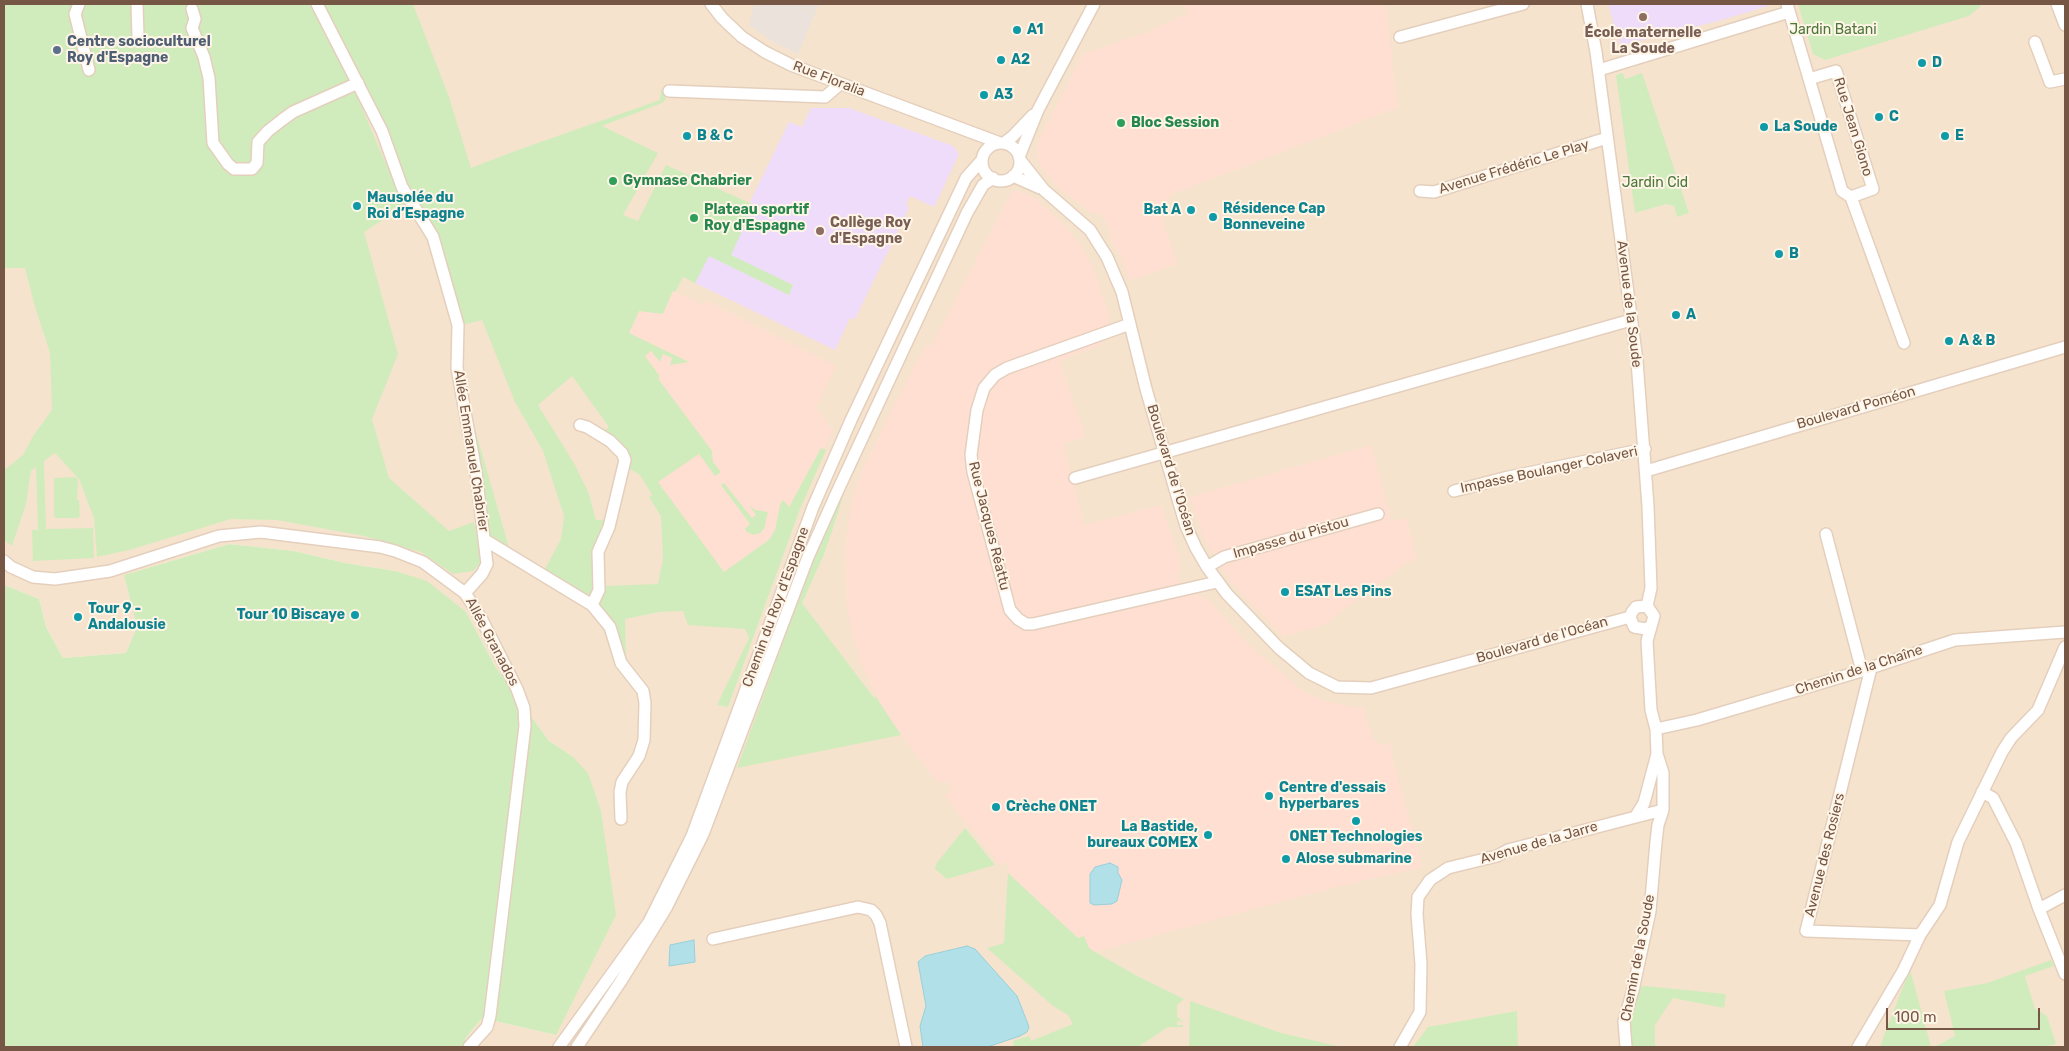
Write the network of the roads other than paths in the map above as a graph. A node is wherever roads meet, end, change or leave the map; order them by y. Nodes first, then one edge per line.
1 (79, 4) edge
2 (137, 4) edge
3 (316, 4) edge
4 (711, 4) edge
5 (1094, 4) edge
6 (1523, 4) edge
7 (1587, 4) edge
8 (2057, 4) edge
9 (1788, 8) edge
10 (192, 9) dead end
11 (2065, 25) edge
12 (138, 37) dead end
13 (1400, 37) dead end
14 (2035, 42) dead end
15 (89, 70) dead end
16 (1599, 70) junction
17 (1809, 79) junction
18 (2065, 79) edge
19 (358, 83) junction
20 (840, 84) junction
21 (669, 91) dead end
22 (1038, 110) junction
23 (963, 130) junction
24 (1608, 138) junction
25 (1002, 143) junction
26 (983, 158) junction
27 (1020, 158) junction
28 (1013, 176) junction
29 (993, 178) junction
30 (1044, 190) junction
31 (1420, 191) dead end
32 (1851, 197) junction
33 (1631, 320) junction
34 (1130, 324) junction
35 (1904, 343) dead end
36 (2065, 347) edge
37 (580, 425) dead end
38 (1645, 449) junction
39 (1164, 452) junction
40 (1646, 471) junction
41 (1075, 478) dead end
42 (824, 483) junction
43 (838, 490) junction
44 (1454, 491) dead end
45 (1378, 514) dead end
46 (1826, 534) dead end
47 (485, 540) junction
48 (4, 561) edge
49 (1207, 567) junction
50 (1217, 582) junction
51 (464, 592) junction
52 (592, 605) junction
53 (1647, 606) junction
54 (1630, 617) junction
55 (1651, 626) junction
56 (1639, 630) junction
57 (2065, 632) edge
58 (1647, 641) junction
59 (2065, 647) edge
60 (1866, 669) junction
61 (1656, 729) junction
62 (1657, 754) junction
63 (1982, 792) junction
64 (1663, 810) junction
65 (1636, 816) junction
66 (621, 819) dead end
67 (2065, 895) edge
68 (2038, 908) junction
69 (1920, 935) junction
70 (713, 939) dead end
71 (2065, 974) edge
72 (469, 1047) edge
73 (559, 1047) edge
74 (577, 1047) edge
75 (906, 1047) edge
76 (1400, 1047) edge
77 (1626, 1047) edge
78 (1858, 1047) edge

1 - 15 street
2 - 12 street
3 - 19 street, Allée Emmanuel Chabrier
4 - 20 street, Rue Floralia
5 - 22 street
6 - 13 street
7 - 16 street, Avenue de la Soude
8 - 11 street
9 - 16 street
9 - 17 street
10 - 19 street
14 - 18 street
16 - 24 street, Avenue de la Soude
17 - 32 street
17 - 32 street, Rue Jean Giono
19 - 47 street, Allée Emmanuel Chabrier
20 - 21 street
20 - 23 street, Rue Floralia
22 - 25 street
22 - 27 street
23 - 25 street, Rue Floralia
23 - 26 street, Rue Floralia
24 - 31 street, Avenue Frédéric Le Play
24 - 33 street, Avenue de la Soude
25 - 26 street
25 - 27 street
26 - 29 street
26 - 42 street, Chemin du Roy d'Espagne
27 - 28 street
27 - 30 street, Boulevard de l'Océan
28 - 29 street
28 - 30 street, Boulevard de l'Océan
29 - 43 street, Chemin du Roy d'Espagne
30 - 34 street, Boulevard de l'Océan
32 - 35 street
33 - 38 street, Avenue de la Soude
33 - 39 street
34 - 39 street, Boulevard de l'Océan
34 - 50 street, Rue Jacques Réattu
36 - 40 street, Boulevard Poméon
37 - 52 street
38 - 40 street, Avenue de la Soude
38 - 44 street, Impasse Boulanger Colaveri
39 - 41 street
39 - 49 street, Boulevard de l'Océan
40 - 53 street, Avenue de la Soude
42 - 43 street
42 - 73 street, Chemin du Roy d'Espagne
43 - 74 street, Chemin du Roy d'Espagne
45 - 49 street, Impasse du Pistou
46 - 60 street
47 - 51 street, Allée Emmanuel Chabrier
47 - 52 street
48 - 51 street, Allée Granados
49 - 50 street, Boulevard de l'Océan
50 - 54 street, Boulevard de l'Océan
51 - 72 street, Allée Granados
52 - 66 street
53 - 54 street
53 - 55 street
54 - 56 street
55 - 56 street
55 - 58 street
56 - 58 street
57 - 60 street, Chemin de la Chaîne
58 - 61 street
59 - 63 street
60 - 61 street, Chemin de la Chaîne
60 - 69 street, Avenue des Rosiers
61 - 62 street
62 - 64 street
62 - 65 street
63 - 68 street
63 - 69 street
64 - 65 street, Avenue de la Jarre
64 - 77 street, Chemin de la Soude
65 - 76 street, Avenue de la Jarre
67 - 68 street
68 - 71 street
69 - 78 street
70 - 75 street

